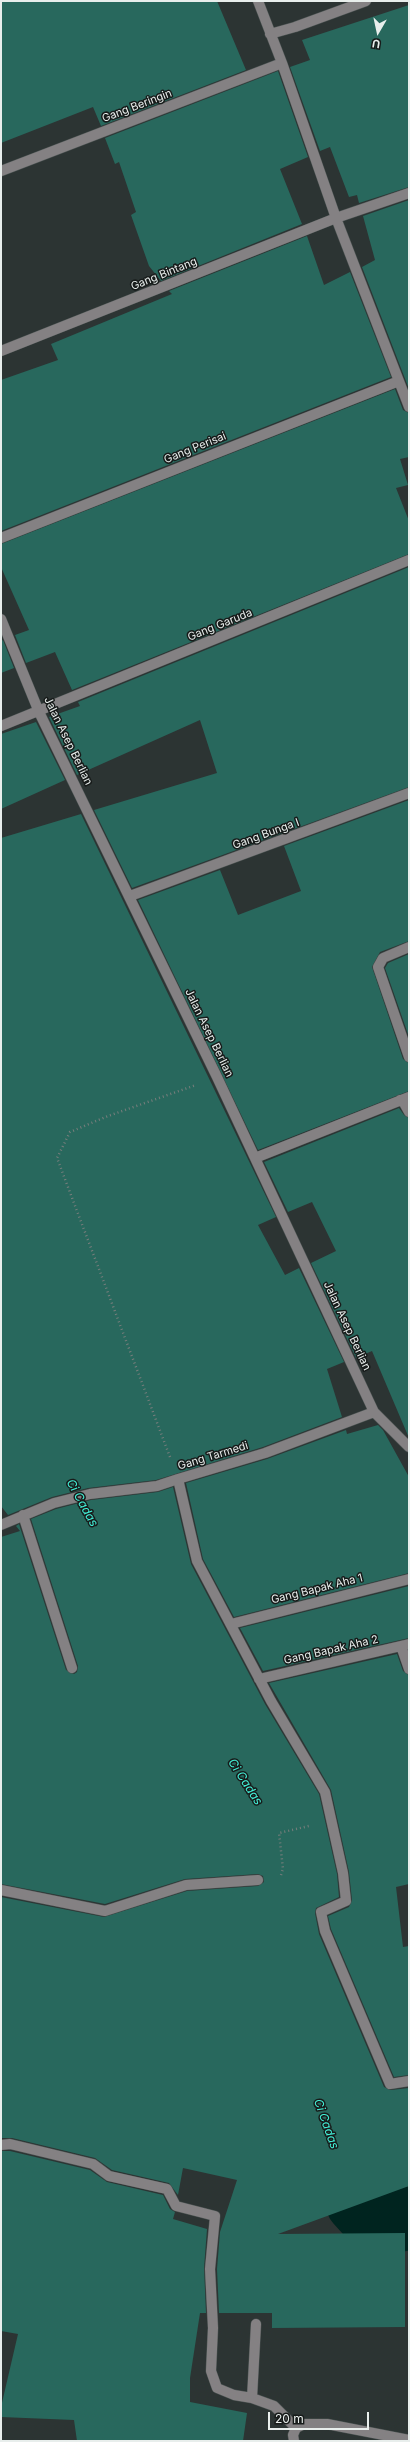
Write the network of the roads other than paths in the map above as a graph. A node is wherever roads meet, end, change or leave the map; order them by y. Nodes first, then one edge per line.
1 (258, 1) edge
2 (366, 1) edge
3 (270, 34) junction
4 (282, 63) junction
5 (1, 171) edge
6 (409, 193) edge
7 (336, 218) junction
8 (1, 351) edge
9 (399, 381) junction
10 (409, 406) edge
11 (1, 538) edge
12 (409, 560) edge
13 (1, 619) edge
14 (39, 712) junction
15 (1, 726) edge
16 (409, 793) edge
17 (130, 896) junction
18 (409, 947) edge
19 (409, 1057) edge
20 (405, 1099) edge
21 (409, 1112) edge
22 (255, 1158) junction
23 (374, 1412) junction
24 (409, 1448) edge
25 (178, 1479) junction
26 (24, 1515) junction
27 (1, 1525) edge
28 (409, 1579) edge
29 (231, 1624) junction
30 (405, 1645) edge
31 (72, 1668) dead end
32 (409, 1669) edge
33 (259, 1679) junction
34 (258, 1880) dead end
35 (1, 1890) edge
36 (409, 2082) edge
37 (1, 2145) edge
38 (256, 2324) dead end
39 (252, 2398) junction
40 (296, 2428) junction
41 (409, 2440) edge
42 (294, 2441) edge

1 - 3 street
2 - 3 street
3 - 4 street
4 - 5 street, Gang Beringin
4 - 7 street
6 - 7 street, Gang Bintang
7 - 8 street, Gang Bintang
7 - 9 street
9 - 10 street
9 - 11 street, Gang Perisai
12 - 14 street, Gang Garuda
13 - 14 street, Jalan Asep Berlian
14 - 15 street, Gang Garuda
14 - 17 street, Jalan Asep Berlian
16 - 17 street, Gang Bunga I
17 - 22 street, Jalan Asep Berlian
18 - 19 street
20 - 21 street
20 - 22 street
22 - 23 street, Jalan Asep Berlian
23 - 24 street, Jalan Asep Berlian
23 - 25 street, Gang Tarmedi
25 - 26 street, Gang Tarmedi
25 - 29 street
26 - 27 street, Gang Tarmedi
26 - 31 street
28 - 29 street, Gang Bapak Aha 1
29 - 33 street
30 - 32 street
30 - 33 street, Gang Bapak Aha 2
33 - 36 street
34 - 35 street
37 - 39 street
38 - 39 street
39 - 40 street
40 - 41 street
40 - 42 street

